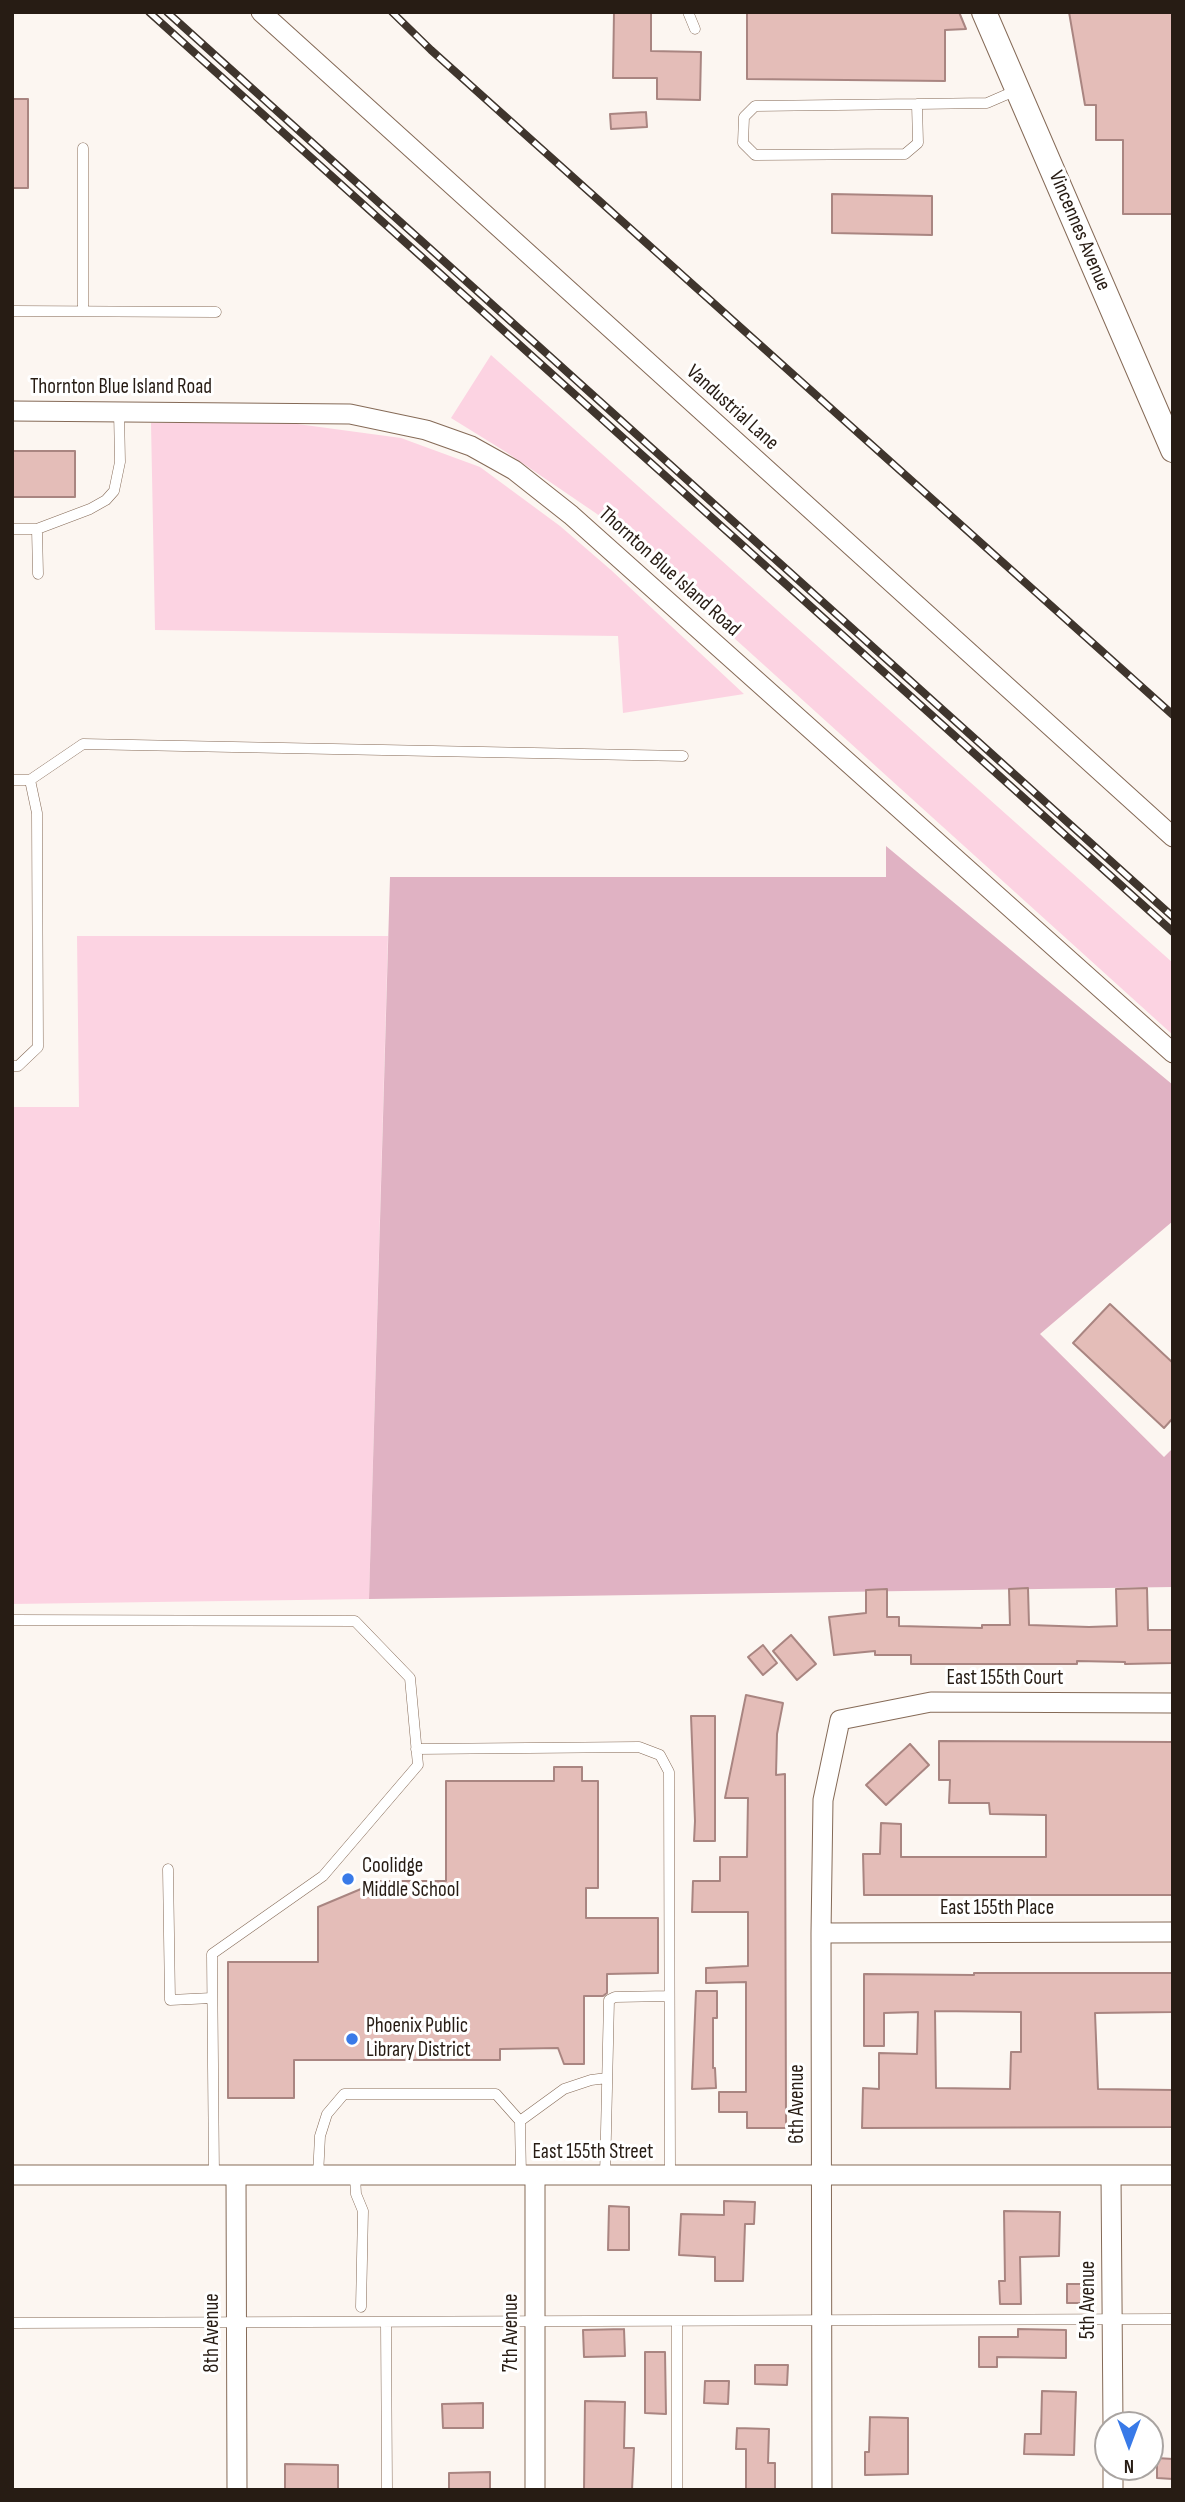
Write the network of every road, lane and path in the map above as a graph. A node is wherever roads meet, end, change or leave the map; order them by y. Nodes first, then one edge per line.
1 (261, 12) edge
2 (688, 12) edge
3 (984, 12) edge
4 (695, 29) dead end
5 (1018, 90) junction
6 (917, 104) junction
7 (83, 148) dead end
8 (12, 311) edge
9 (83, 311) junction
10 (216, 312) dead end
11 (12, 411) edge
12 (119, 411) junction
13 (1173, 450) edge
14 (12, 529) edge
15 (37, 529) junction
16 (38, 574) dead end
17 (683, 756) dead end
18 (12, 780) edge
19 (30, 780) junction
20 (1173, 837) edge
21 (1173, 1054) edge
22 (12, 1066) edge
23 (12, 1620) edge
24 (1173, 1703) edge
25 (840, 1720) joint
26 (416, 1749) junction
27 (168, 1869) dead end
28 (1173, 1931) edge
29 (821, 1933) junction
30 (669, 1996) junction
31 (212, 1998) junction
32 (607, 2078) junction
33 (520, 2121) junction
34 (12, 2175) edge
35 (1173, 2175) edge
36 (214, 2176) junction
37 (236, 2176) junction
38 (318, 2176) junction
39 (355, 2176) junction
40 (528, 2176) junction
41 (605, 2176) junction
42 (670, 2176) junction
43 (821, 2176) junction
44 (1111, 2176) junction
45 (361, 2307) dead end
46 (1112, 2319) junction
47 (1173, 2319) edge
48 (821, 2320) junction
49 (535, 2321) junction
50 (677, 2321) junction
51 (236, 2322) junction
52 (386, 2322) junction
53 (12, 2323) edge
54 (1113, 2411) edge
55 (237, 2490) edge
56 (387, 2490) edge
57 (535, 2490) edge
58 (677, 2490) edge
59 (822, 2490) edge

1 - 20 street, Vandustrial Lane
2 - 4 lane
3 - 5 street, Vincennes Avenue
5 - 6 lane
5 - 13 street, Vincennes Avenue
6 - 6 lane
7 - 9 lane
8 - 9 lane
9 - 10 lane
11 - 12 street, Thornton Blue Island Road
12 - 15 lane
12 - 21 street, Thornton Blue Island Road
14 - 15 lane
15 - 16 lane
17 - 19 lane
18 - 19 lane
19 - 22 lane
23 - 26 lane
24 - 25 street, East 155th Court
25 - 29 street, 6th Avenue
26 - 30 lane
26 - 31 lane
27 - 31 lane
28 - 29 street, East 155th Place
29 - 43 street, 6th Avenue
30 - 32 lane
30 - 42 lane
31 - 36 lane
32 - 33 lane
32 - 41 lane
33 - 38 lane
33 - 40 lane
34 - 36 street, East 155th Street
35 - 44 street, East 155th Street
36 - 37 street, East 155th Street
37 - 38 street, East 155th Street
37 - 51 street, 8th Avenue
38 - 39 street, East 155th Street
39 - 40 street, East 155th Street
39 - 45 lane
40 - 41 street, East 155th Street
40 - 49 street, 7th Avenue
41 - 42 street, East 155th Street
42 - 43 street, East 155th Street
43 - 44 street, East 155th Street
43 - 48 street, 6th Avenue
44 - 46 street, 5th Avenue
46 - 47 lane
46 - 48 lane
46 - 54 street, 5th Avenue
48 - 50 lane
48 - 59 street, 6th Avenue
49 - 50 lane
49 - 52 lane
49 - 57 street, 7th Avenue
50 - 58 lane
51 - 52 lane
51 - 53 lane
51 - 55 street, 8th Avenue
52 - 56 lane

